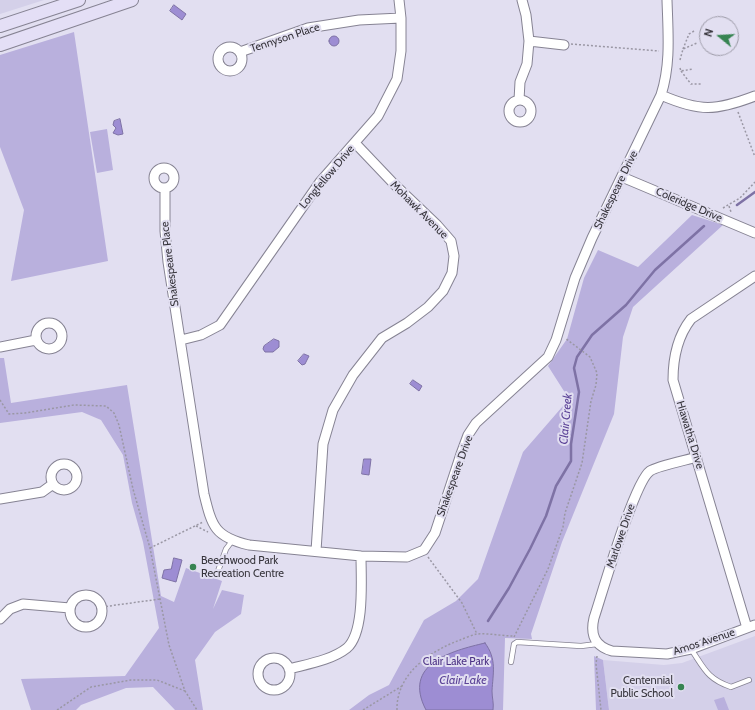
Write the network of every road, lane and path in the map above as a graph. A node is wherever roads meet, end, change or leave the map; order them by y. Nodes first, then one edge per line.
1 (79, 0) edge
2 (132, 0) edge
3 (399, 0) edge
4 (522, 0) edge
5 (667, 0) edge
6 (401, 18) junction
7 (0, 26) edge
8 (694, 31) dead end
9 (529, 41) junction
10 (697, 43) dead end
11 (0, 45) edge
12 (564, 45) joint
13 (683, 49) junction
14 (659, 51) dead end
15 (240, 52) dead end
16 (680, 60) dead end
17 (680, 68) dead end
18 (693, 69) dead end
19 (681, 71) junction
20 (700, 83) dead end
21 (661, 95) junction
22 (755, 96) edge
23 (519, 100) dead end
24 (735, 104) junction
25 (355, 143) junction
26 (755, 157) edge
27 (622, 178) junction
28 (755, 182) edge
29 (165, 188) dead end
30 (730, 206) junction
31 (723, 208) dead end
32 (732, 212) dead end
33 (755, 233) edge
34 (755, 276) edge
35 (557, 335) junction
36 (36, 340) dead end
37 (181, 340) junction
38 (0, 347) edge
39 (0, 400) edge
40 (697, 457) junction
41 (53, 484) dead end
42 (0, 499) edge
43 (203, 522) dead end
44 (196, 526) junction
45 (208, 532) dead end
46 (232, 541) junction
47 (150, 548) junction
48 (316, 551) junction
49 (361, 556) junction
50 (433, 563) dead end
51 (218, 571) dead end
52 (160, 599) junction
53 (102, 607) junction
54 (70, 608) junction
55 (0, 619) edge
56 (751, 626) edge
57 (514, 636) dead end
58 (601, 646) junction
59 (691, 649) junction
60 (597, 656) dead end
61 (511, 662) dead end
62 (290, 669) dead end
63 (749, 680) dead end
64 (402, 686) junction
65 (186, 691) junction
66 (57, 710) edge
67 (197, 710) edge
68 (363, 710) edge
69 (397, 710) edge
70 (601, 710) edge

1 - 7 main road
2 - 11 main road
3 - 6 street, Longfellow Drive
4 - 9 street
5 - 21 street, Shakespeare Drive
6 - 15 street, Tennyson Place
6 - 25 street, Longfellow Drive
8 - 13 path
9 - 12 street
9 - 23 street
10 - 13 path
12 - 14 path
13 - 16 path
17 - 19 path
18 - 19 path
19 - 20 path
21 - 24 street
21 - 27 street, Shakespeare Drive
22 - 24 street
24 - 26 path
25 - 37 street, Longfellow Drive
25 - 48 street, Mohawk Avenue
27 - 33 street, Coleridge Drive
27 - 35 street, Shakespeare Drive
28 - 30 path
29 - 37 street, Shakespeare Place
30 - 31 path
30 - 32 path
34 - 40 street, Hiawatha Drive
35 - 49 street, Shakespeare Drive
35 - 57 path
36 - 38 street
37 - 46 street, Shakespeare Drive
39 - 47 path
40 - 56 street, Hiawatha Drive
40 - 58 street, Marlowe Drive
41 - 42 street
43 - 44 path
44 - 45 path
44 - 47 path
46 - 48 street, Shakespeare Drive
46 - 51 lane
47 - 52 path
48 - 49 street, Shakespeare Drive
49 - 62 street
50 - 64 path
52 - 53 path
52 - 65 path
53 - 54 street
53 - 54 street
54 - 55 street
56 - 59 street, Amos Avenue
58 - 59 street, Amos Avenue
58 - 61 lane
59 - 63 lane
60 - 70 path
64 - 68 path
64 - 69 path
65 - 66 path
65 - 67 path

